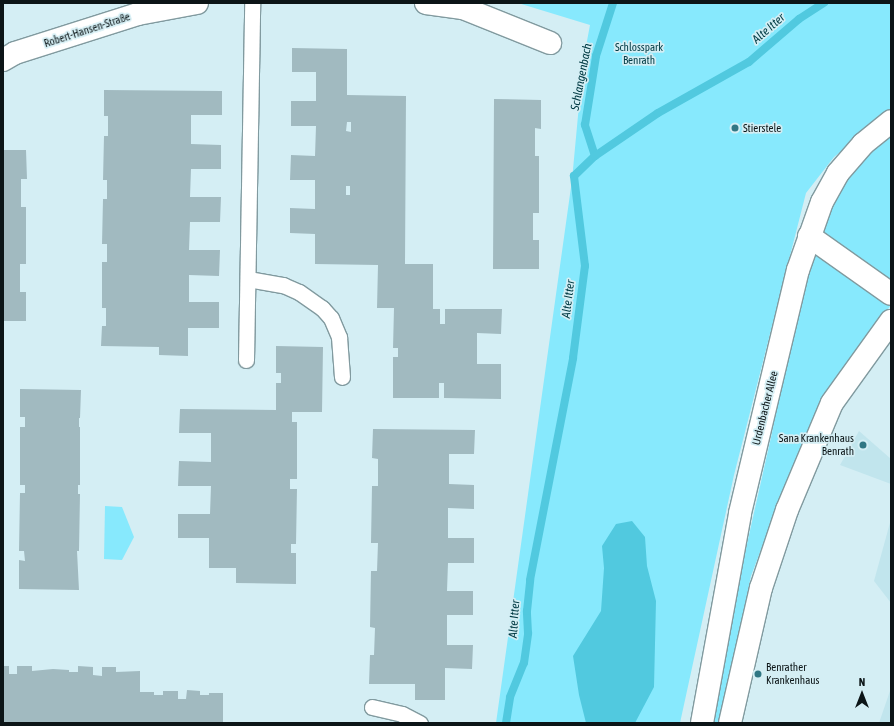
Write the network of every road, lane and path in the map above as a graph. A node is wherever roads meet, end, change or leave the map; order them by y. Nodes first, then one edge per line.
1 (197, 3) edge
2 (252, 3) edge
3 (426, 3) edge
4 (550, 43) dead end
5 (3, 60) edge
6 (891, 122) edge
7 (809, 236) junction
8 (248, 279) junction
9 (891, 294) edge
10 (891, 321) edge
11 (246, 360) dead end
12 (342, 377) dead end
13 (372, 707) dead end
14 (420, 723) edge
15 (702, 723) edge
16 (730, 723) edge

1 - 5 street, Robert-Hansen-Straße
2 - 8 lane
3 - 4 street
6 - 7 street, Urdenbacher Allee
7 - 9 street
7 - 15 street, Urdenbacher Allee
8 - 11 lane
8 - 12 lane
10 - 16 street
13 - 14 lane

